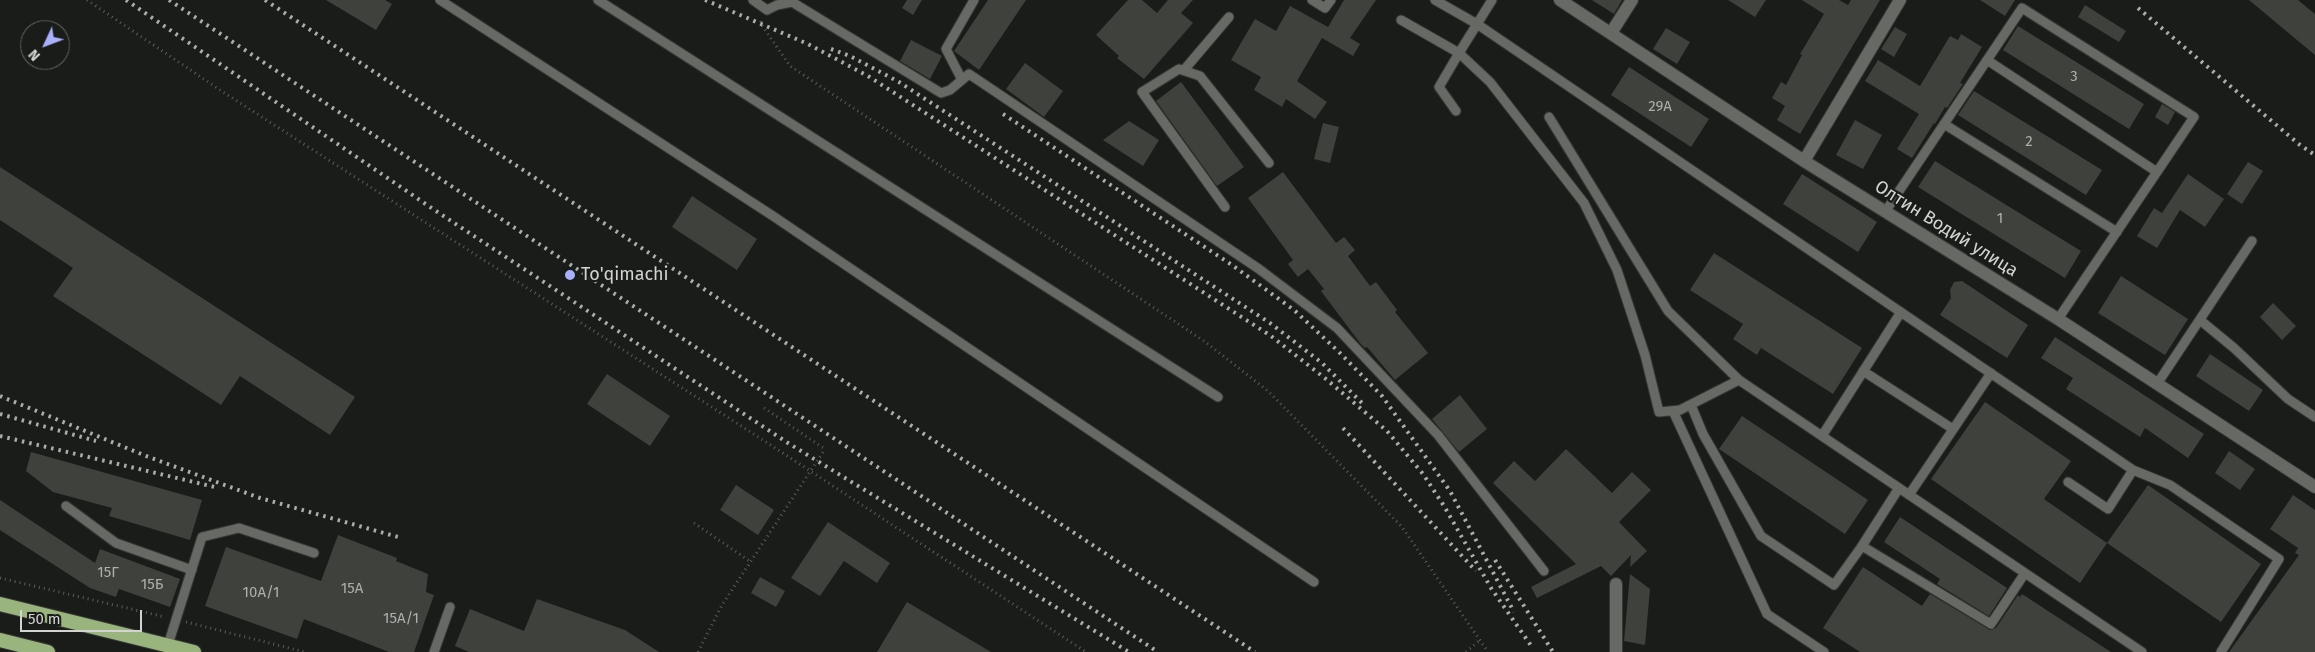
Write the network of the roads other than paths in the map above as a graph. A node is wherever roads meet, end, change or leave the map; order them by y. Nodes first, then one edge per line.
1 (440, 0) edge
2 (598, 0) edge
3 (753, 0) edge
4 (974, 0) edge
5 (1312, 0) edge
6 (1331, 0) edge
7 (1435, 0) edge
8 (1492, 0) edge
9 (1560, 0) edge
10 (1632, 0) edge
11 (1900, 0) edge
12 (1229, 17) dead end
13 (1401, 20) dead end
14 (1477, 24) junction
15 (1611, 33) junction
16 (1459, 53) junction
17 (1987, 60) junction
18 (1184, 70) junction
19 (961, 78) junction
20 (1456, 111) dead end
21 (1549, 117) dead end
22 (1944, 124) junction
23 (1804, 162) junction
24 (1268, 163) dead end
25 (2157, 172) junction
26 (1226, 207) dead end
27 (1885, 212) junction
28 (2117, 232) junction
29 (2252, 241) dead end
30 (1901, 312) junction
31 (2058, 319) junction
32 (2200, 320) junction
33 (1863, 371) junction
34 (1991, 373) junction
35 (1739, 380) junction
36 (2157, 384) junction
37 (1218, 397) dead end
38 (1690, 405) junction
39 (1673, 411) junction
40 (2315, 417) edge
41 (1953, 429) junction
42 (1822, 436) junction
43 (2133, 470) junction
44 (2068, 482) dead end
45 (2315, 487) edge
46 (1899, 488) junction
47 (1909, 495) junction
48 (66, 506) dead end
49 (1862, 546) junction
50 (314, 553) dead end
51 (192, 570) junction
52 (1544, 571) dead end
53 (2024, 573) junction
54 (1314, 582) dead end
55 (1616, 584) dead end
56 (0, 604) edge
57 (450, 607) dead end
58 (0, 640) edge
59 (168, 645) junction
60 (48, 652) edge
61 (194, 652) edge
62 (434, 652) edge
63 (1616, 652) edge
64 (1824, 652) edge
65 (2142, 652) edge
66 (2221, 652) edge

1 - 54 lane
2 - 37 lane
3 - 19 lane
4 - 19 lane
5 - 6 lane
7 - 14 lane
8 - 14 lane
9 - 15 street, Олтин Водий улица
10 - 15 street
11 - 23 street
12 - 18 lane
13 - 16 lane
14 - 16 lane
14 - 30 lane
15 - 23 street, Олтин Водий улица
16 - 20 lane
16 - 39 lane
17 - 22 lane
17 - 25 lane
17 - 25 lane
18 - 24 lane
18 - 26 lane
19 - 52 lane
21 - 35 lane
22 - 27 lane
22 - 28 lane
23 - 27 street, Олтин Водий улица
25 - 28 lane
27 - 31 street, Олтин Водий улица
28 - 31 lane
29 - 32 lane
30 - 33 lane
30 - 34 lane
31 - 36 street, Олтин Водий улица
32 - 36 lane
32 - 40 lane
33 - 41 lane
33 - 42 lane
34 - 41 lane
34 - 43 lane
35 - 38 lane
35 - 42 lane
36 - 45 street, Олтин Водий улица
38 - 39 lane
38 - 49 lane
39 - 64 lane
41 - 47 lane
42 - 46 lane
43 - 44 lane
43 - 66 lane
46 - 47 lane
46 - 49 lane
47 - 53 lane
48 - 51 lane
49 - 53 lane
50 - 51 lane
51 - 59 lane
53 - 65 lane
55 - 63 street
56 - 59 highway
57 - 62 lane
58 - 60 highway
59 - 61 highway

